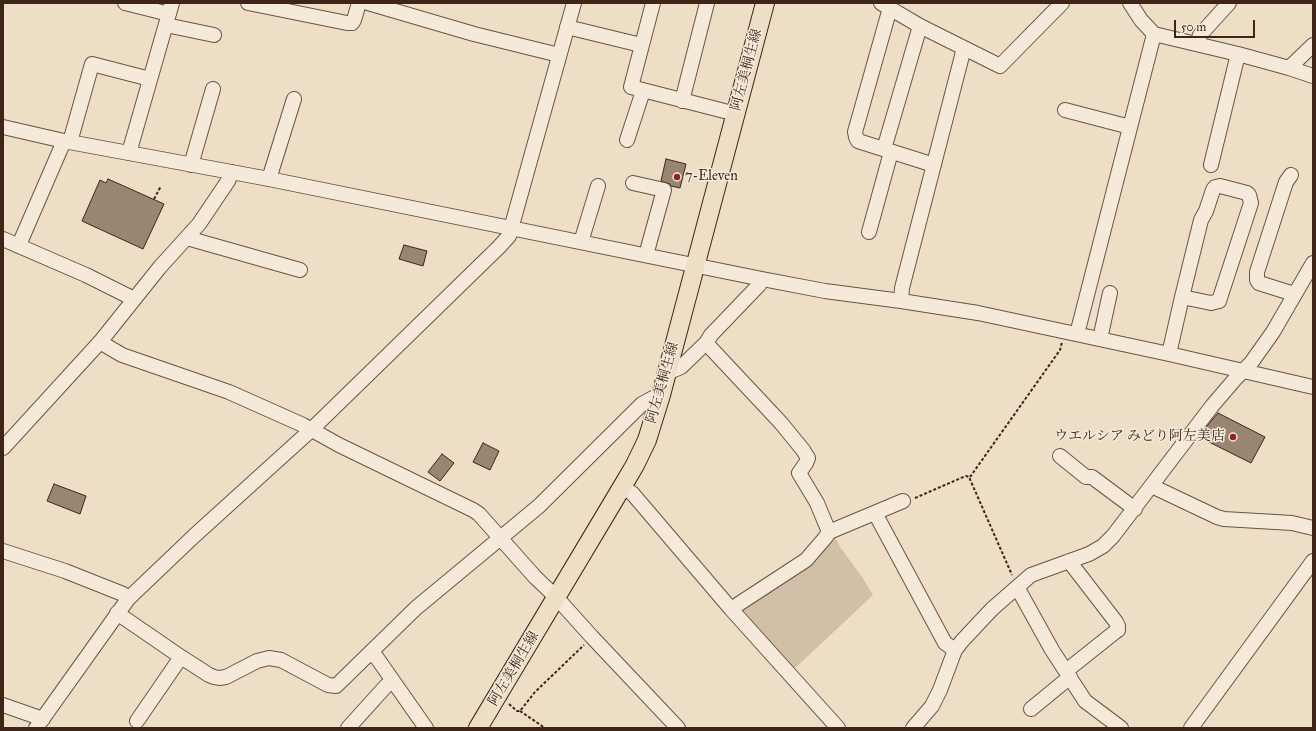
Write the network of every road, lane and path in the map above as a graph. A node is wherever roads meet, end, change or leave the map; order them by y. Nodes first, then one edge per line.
1 (125, 3) edge
2 (248, 3) edge
3 (360, 3) edge
4 (574, 3) edge
5 (652, 3) edge
6 (707, 3) edge
7 (765, 3) edge
8 (1062, 3) edge
9 (1130, 3) edge
10 (1229, 3) edge
11 (374, 4) edge
12 (885, 5) edge
13 (169, 14) edge
14 (920, 26) junction
15 (567, 27) junction
16 (1154, 34) junction
17 (214, 35) dead end
18 (1197, 44) junction
19 (641, 45) junction
20 (1313, 46) edge
21 (964, 48) junction
22 (1238, 54) junction
23 (559, 55) junction
24 (1289, 68) junction
25 (1313, 76) edge
26 (150, 79) junction
27 (213, 89) dead end
28 (643, 91) junction
29 (294, 99) dead end
30 (682, 101) junction
31 (1065, 110) dead end
32 (736, 114) junction
33 (1130, 127) junction
34 (3, 128) edge
35 (627, 140) dead end
36 (67, 141) junction
37 (888, 151) junction
38 (129, 153) junction
39 (191, 165) junction
40 (934, 165) junction
41 (1211, 165) dead end
42 (232, 172) junction
43 (1292, 175) dead end
44 (269, 179) junction
45 (633, 183) dead end
46 (161, 186) dead end
47 (598, 186) dead end
48 (154, 199) dead end
49 (512, 228) junction
50 (869, 232) dead end
51 (187, 238) junction
52 (3, 239) edge
53 (581, 242) junction
54 (19, 245) junction
55 (646, 255) junction
56 (1313, 263) edge
57 (696, 266) junction
58 (300, 270) dead end
59 (762, 279) junction
60 (1110, 293) dead end
61 (1294, 294) junction
62 (1182, 296) junction
63 (134, 299) junction
64 (901, 301) junction
65 (1071, 333) junction
66 (1100, 339) junction
67 (100, 342) junction
68 (706, 343) junction
69 (1169, 354) junction
70 (668, 370) junction
71 (1243, 371) junction
72 (1313, 387) edge
73 (661, 395) junction
74 (311, 430) junction
75 (3, 448) edge
76 (1060, 456) dead end
77 (970, 477) junction
78 (1152, 485) junction
79 (622, 487) junction
80 (903, 501) joint
81 (1135, 509) junction
82 (875, 512) junction
83 (1313, 528) edge
84 (829, 532) junction
85 (500, 538) junction
86 (3, 551) edge
87 (1069, 561) junction
88 (1313, 561) edge
89 (1017, 587) junction
90 (556, 597) junction
91 (128, 599) junction
92 (732, 609) junction
93 (117, 613) junction
94 (592, 637) junction
95 (955, 650) junction
96 (371, 653) junction
97 (181, 657) junction
98 (1068, 674) junction
99 (393, 681) junction
100 (497, 696) junction
101 (3, 705) edge
102 (1031, 709) dead end
103 (520, 711) junction
104 (137, 721) dead end
105 (39, 723) edge
106 (348, 728) edge
107 (426, 728) edge
108 (478, 728) edge
109 (545, 728) edge
110 (678, 728) edge
111 (838, 728) edge
112 (913, 728) edge
113 (1121, 728) edge
114 (1190, 728) edge

1 - 13 street
2 - 3 street
4 - 15 street
5 - 19 street
6 - 30 street
7 - 32 main road, 阿左美桐生線
8 - 21 street
9 - 16 street
10 - 18 street
11 - 23 street
12 - 14 street
12 - 37 street
13 - 17 street
13 - 26 street
14 - 21 street
14 - 37 street
15 - 19 street
15 - 23 street
16 - 18 street
16 - 33 street
18 - 22 street
19 - 28 street
20 - 24 street
21 - 40 street
22 - 24 street
22 - 41 street
23 - 49 street
24 - 25 street
26 - 36 street
26 - 38 street
27 - 39 street
28 - 30 street
28 - 35 street
29 - 44 street
30 - 32 street
31 - 33 street
32 - 57 main road, 阿左美桐生線
33 - 65 street
34 - 36 street
36 - 38 street
36 - 54 street
37 - 40 street
37 - 50 street
38 - 39 street
39 - 42 street
40 - 64 street
42 - 44 street
42 - 51 street
43 - 61 street
44 - 49 street
45 - 55 street
46 - 48 path
47 - 53 street
49 - 53 street
49 - 74 street
51 - 58 street
51 - 63 street
52 - 54 street
53 - 55 street
54 - 63 street
55 - 57 street
56 - 61 street
57 - 59 street
57 - 70 main road, 阿左美桐生線
59 - 64 street
59 - 68 street
60 - 66 street
61 - 71 street
62 - 62 street
62 - 69 street
63 - 67 street
64 - 65 street
65 - 66 street
65 - 77 path
66 - 69 street
67 - 74 street
67 - 75 street
68 - 70 street
68 - 84 street
69 - 71 street
70 - 73 main road, 阿左美桐生線
71 - 72 street
71 - 78 street
73 - 79 main road, 阿左美桐生線
73 - 85 street
74 - 85 street
74 - 91 street
76 - 81 street
77 - 80 path
77 - 89 path
78 - 81 street
78 - 83 street
79 - 90 main road, 阿左美桐生線
79 - 92 street
80 - 82 street
81 - 87 street
82 - 84 street
82 - 95 street
84 - 92 street
85 - 90 street
85 - 96 street
86 - 91 street
87 - 89 street
87 - 98 street
88 - 114 street
89 - 95 street
89 - 98 street
90 - 94 street
90 - 100 main road, 阿左美桐生線
91 - 93 street
92 - 111 street
93 - 97 street
93 - 105 street
94 - 103 path
94 - 110 street
95 - 112 street
96 - 97 street
96 - 99 street
97 - 104 street
98 - 102 street
98 - 113 street
99 - 106 street
99 - 107 street
100 - 103 path
100 - 108 main road, 阿左美桐生線
101 - 105 street
103 - 109 path

